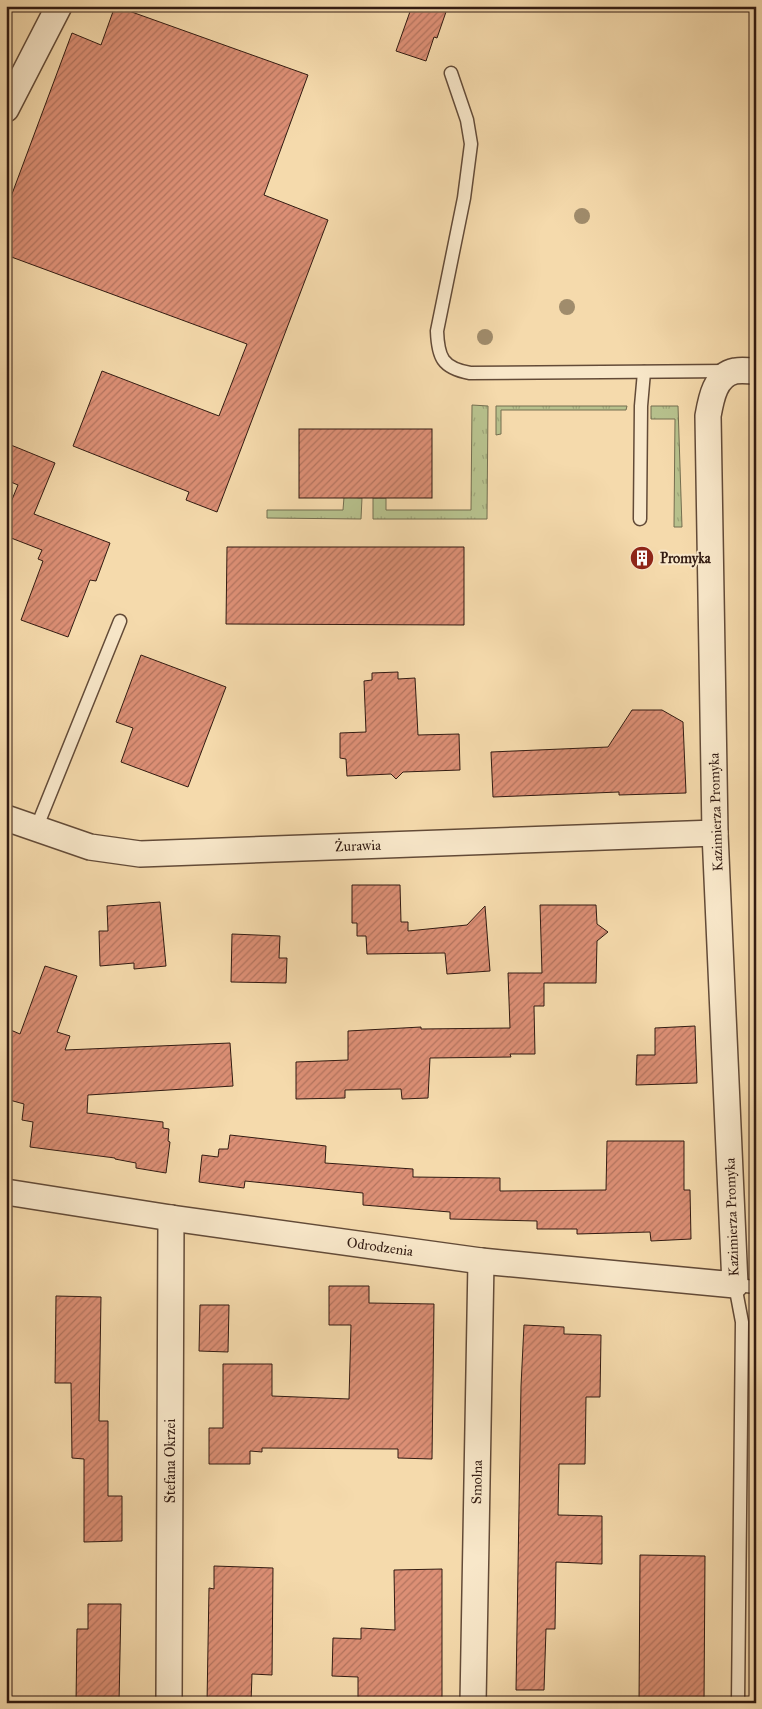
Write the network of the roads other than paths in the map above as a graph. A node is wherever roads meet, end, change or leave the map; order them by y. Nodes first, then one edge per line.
1 (59, 6) edge
2 (451, 73) dead end
3 (6, 109) edge
4 (745, 371) edge
5 (644, 372) junction
6 (640, 519) dead end
7 (120, 621) dead end
8 (6, 818) edge
9 (36, 829) junction
10 (715, 833) junction
11 (6, 1192) edge
12 (171, 1218) junction
13 (481, 1260) junction
14 (746, 1286) edge
15 (169, 1703) edge
16 (473, 1703) edge
17 (738, 1703) edge

1 - 3 street
2 - 5 lane
4 - 5 lane
4 - 10 street, Kazimierza Promyka
5 - 6 lane
7 - 9 lane
8 - 9 street, Żurawia
9 - 10 street, Żurawia
10 - 14 street, Kazimierza Promyka
11 - 12 street, Odrodzenia
12 - 13 street, Odrodzenia
12 - 15 street, Stefana Okrzei
13 - 14 street, Odrodzenia
13 - 16 street, Smolna
14 - 17 lane

